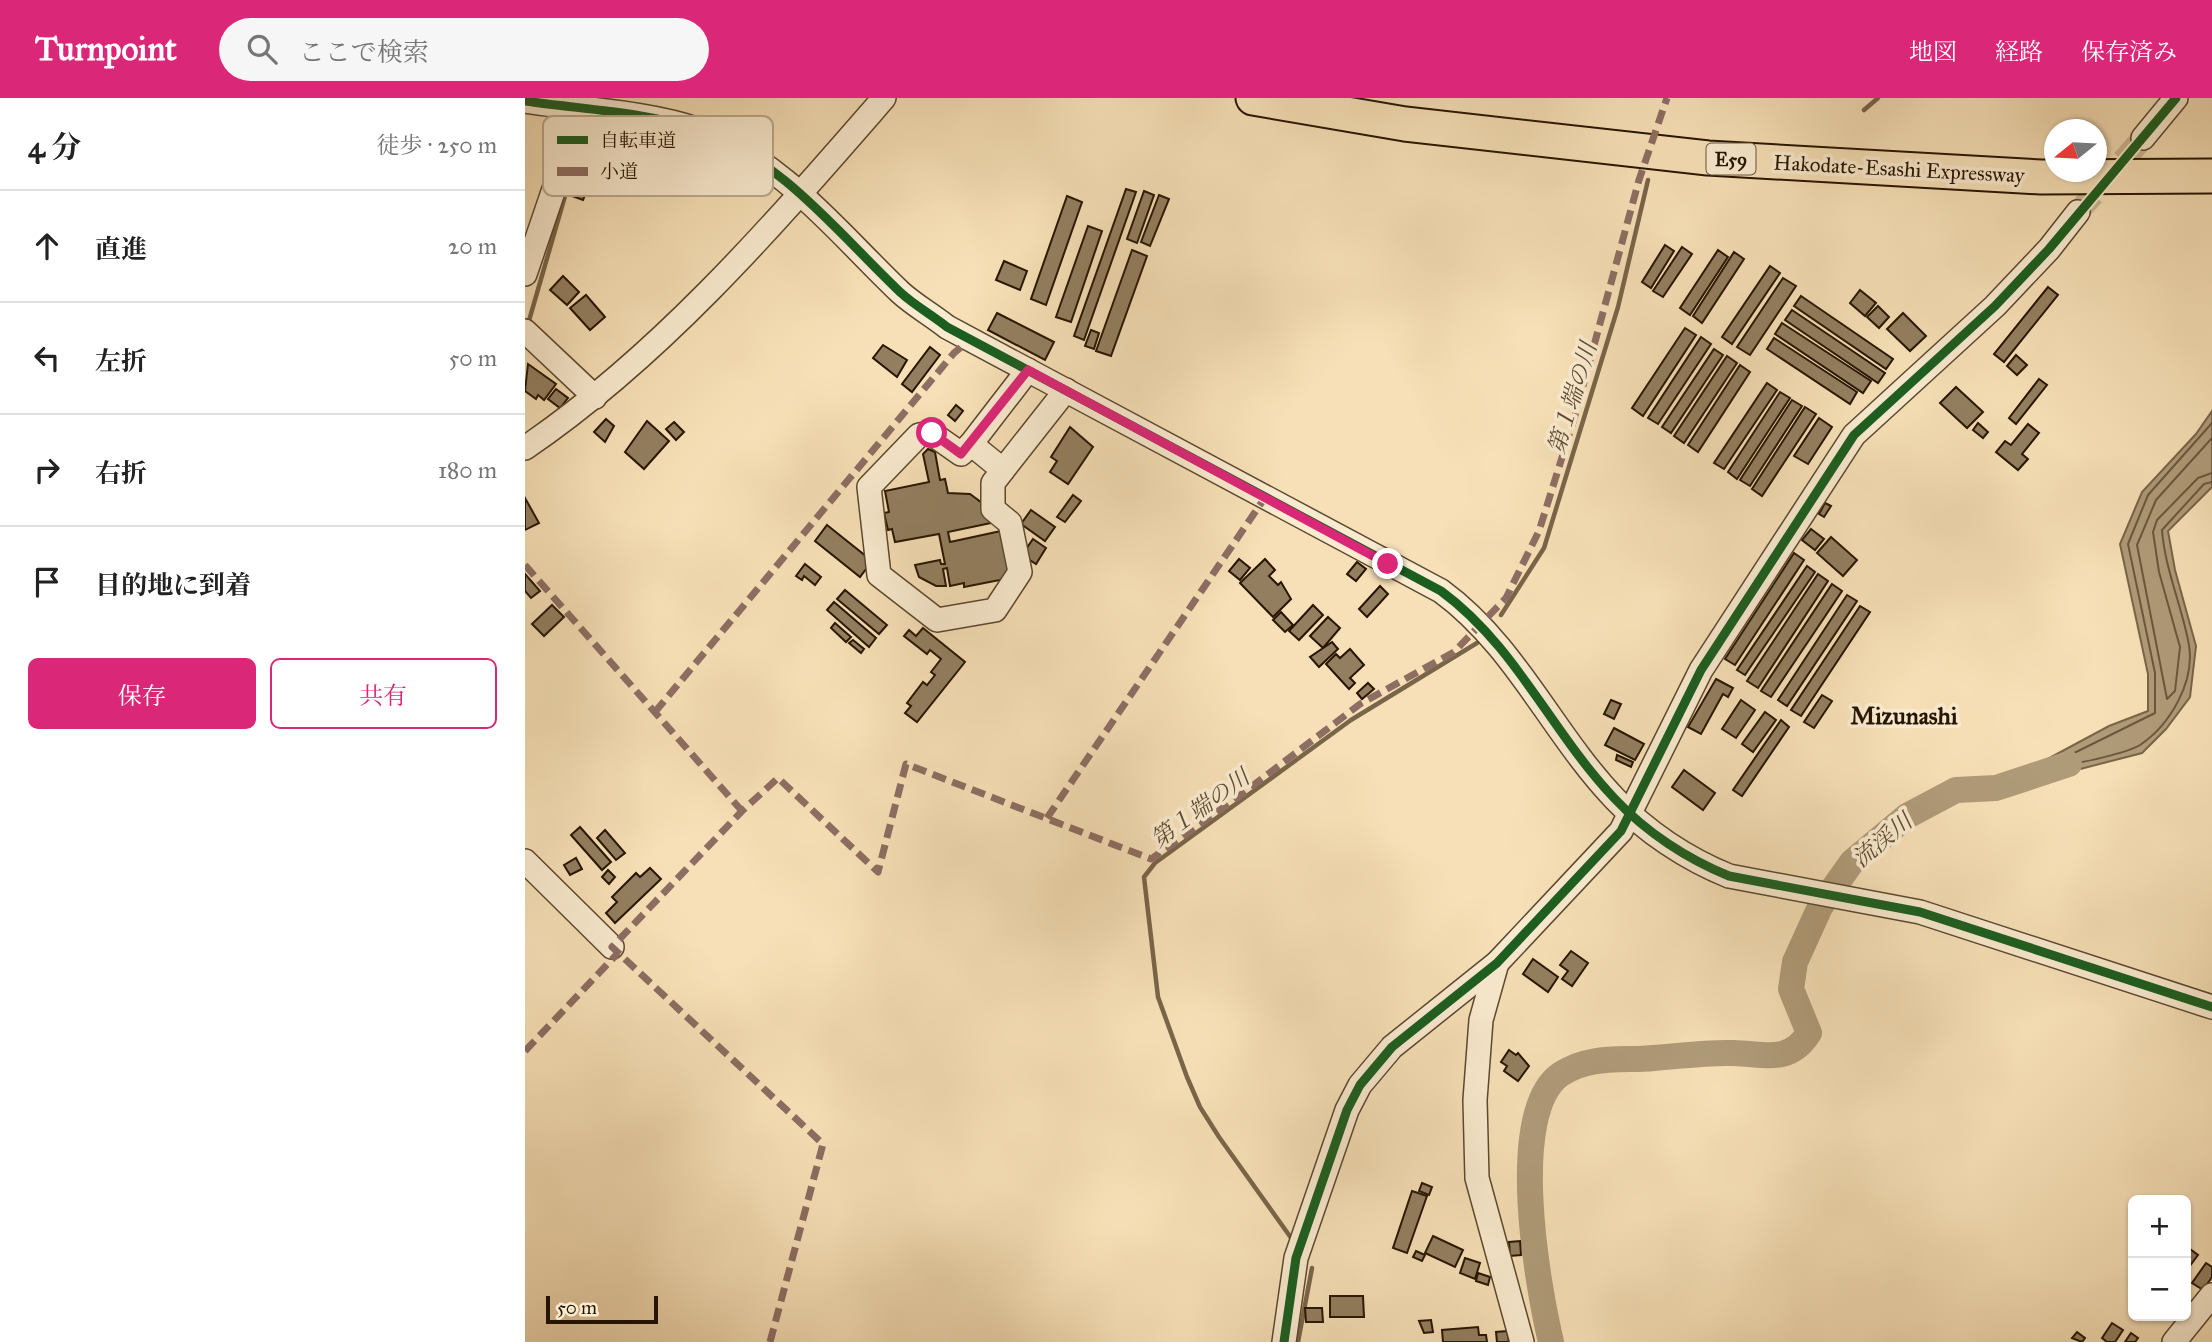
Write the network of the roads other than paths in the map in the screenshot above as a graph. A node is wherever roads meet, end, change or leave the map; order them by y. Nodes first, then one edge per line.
1 (884, 98) edge
2 (1254, 98) edge
3 (2176, 98) edge
4 (525, 102) edge
5 (583, 104) edge
6 (637, 116) edge
7 (2143, 138) tunnel mouth
8 (773, 172) edge
9 (2212, 176) edge
10 (801, 193) junction
11 (552, 196) edge
12 (2078, 212) tunnel mouth
13 (525, 274) edge
14 (525, 331) edge
15 (1028, 370) junction
16 (1066, 390) junction
17 (595, 397) junction
18 (971, 444) junction
19 (525, 448) edge
20 (1003, 470) junction
21 (1630, 813) junction
22 (525, 861) edge
23 (612, 947) dead end
24 (1497, 963) junction
25 (2212, 1007) edge
26 (2212, 1295) edge
27 (1285, 1342) edge
28 (1522, 1342) edge
29 (2174, 1342) edge

1 - 10 street
2 - 9 highway, Hakodate-Esashi Expressway / E59
3 - 7 street
4 - 5 street
5 - 6 street
8 - 10 street
10 - 15 street
10 - 17 street
11 - 13 street
12 - 21 street
14 - 17 street
15 - 16 street
15 - 18 street
16 - 20 street
16 - 21 street
17 - 19 street
18 - 20 street
18 - 20 street
21 - 24 street
21 - 25 street
22 - 23 street
24 - 27 street
24 - 28 street
26 - 29 street

